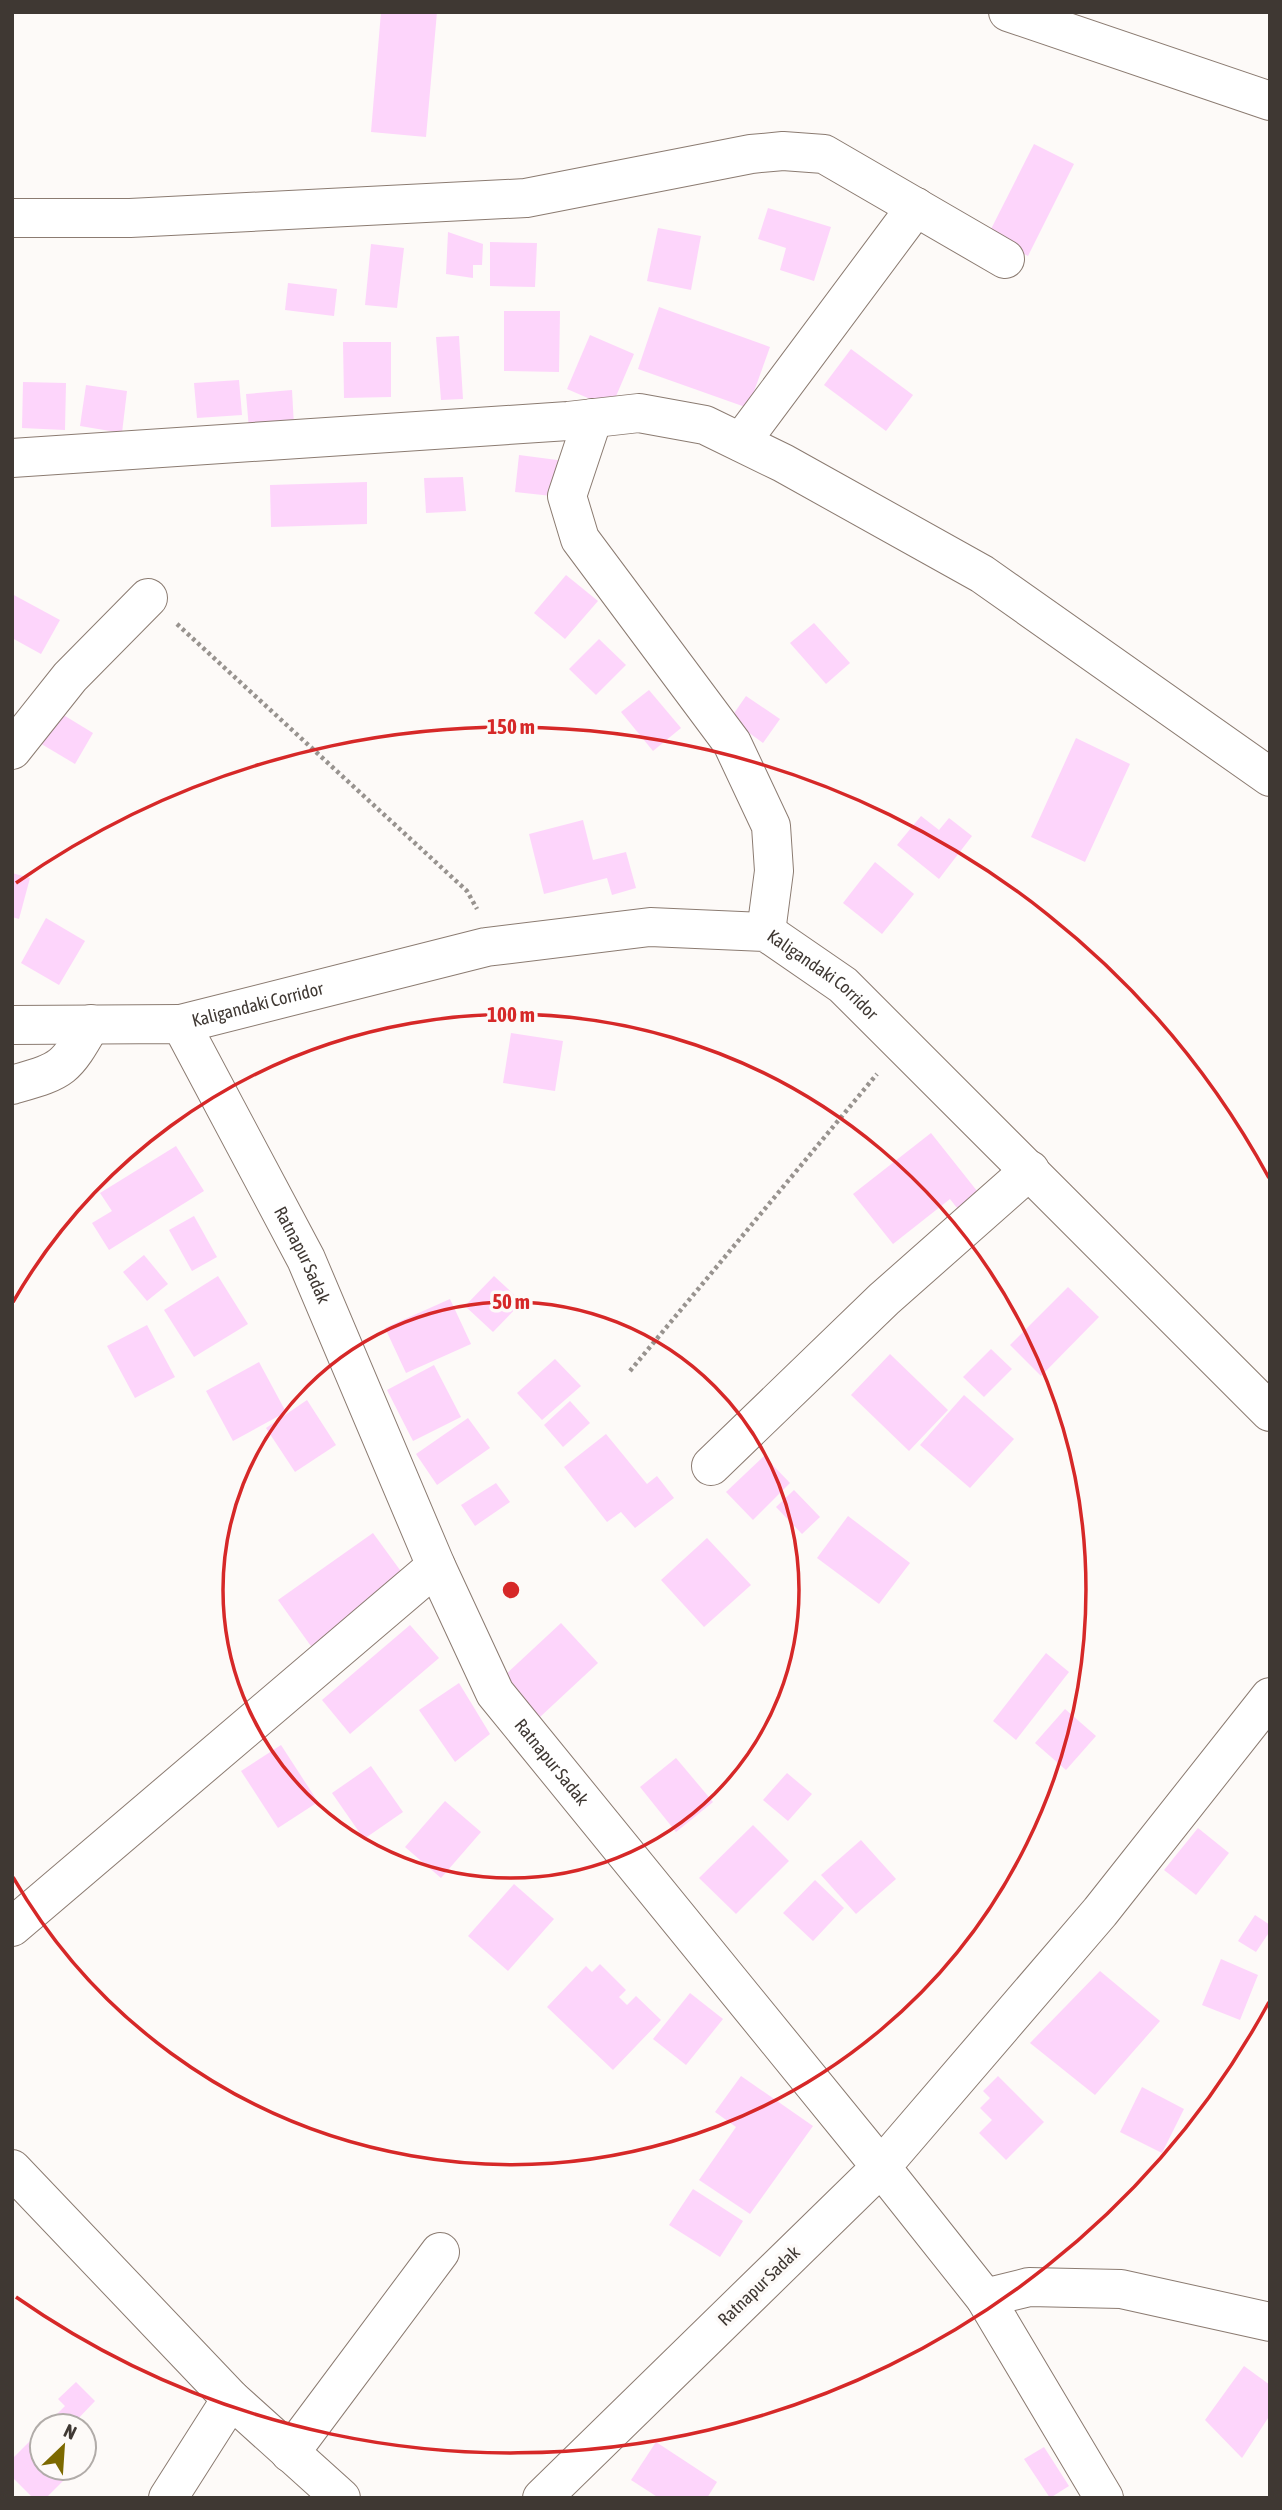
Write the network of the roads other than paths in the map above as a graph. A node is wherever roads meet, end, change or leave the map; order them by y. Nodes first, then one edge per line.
1 (1008, 12) edge
2 (1270, 100) edge
3 (916, 207) junction
4 (12, 218) edge
5 (1005, 259) dead end
6 (593, 418) junction
7 (741, 442) junction
8 (12, 458) edge
9 (148, 598) road end
10 (12, 750) edge
11 (1270, 777) edge
12 (766, 932) junction
13 (91, 1024) junction
14 (181, 1024) junction
15 (12, 1025) edge
16 (12, 1085) edge
17 (1030, 1170) junction
18 (1270, 1412) edge
19 (711, 1466) dead end
20 (436, 1566) junction
21 (1270, 1697) edge
22 (12, 1927) edge
23 (881, 2167) junction
24 (12, 2169) edge
25 (440, 2252) dead end
26 (985, 2298) junction
27 (1270, 2322) edge
28 (231, 2399) junction
29 (290, 2453) junction
30 (168, 2498) edge
31 (341, 2498) edge
32 (542, 2498) edge
33 (1104, 2498) edge

1 - 2 street
3 - 4 street
3 - 5 street
3 - 7 street
6 - 7 street
6 - 8 street
6 - 12 street
7 - 11 street
9 - 10 street
12 - 14 street, Kaligandaki Corridor
12 - 17 street, Kaligandaki Corridor
13 - 14 street
13 - 15 street
13 - 16 street
14 - 20 street, Ratnapur Sadak
17 - 18 street, Kaligandaki Corridor
17 - 19 street
20 - 22 street
20 - 23 street, Ratnapur Sadak
21 - 23 street
23 - 26 street
23 - 32 street, Ratnapur Sadak
24 - 28 street
25 - 29 street
26 - 27 street
26 - 33 street
28 - 29 street
28 - 30 street
29 - 31 street

